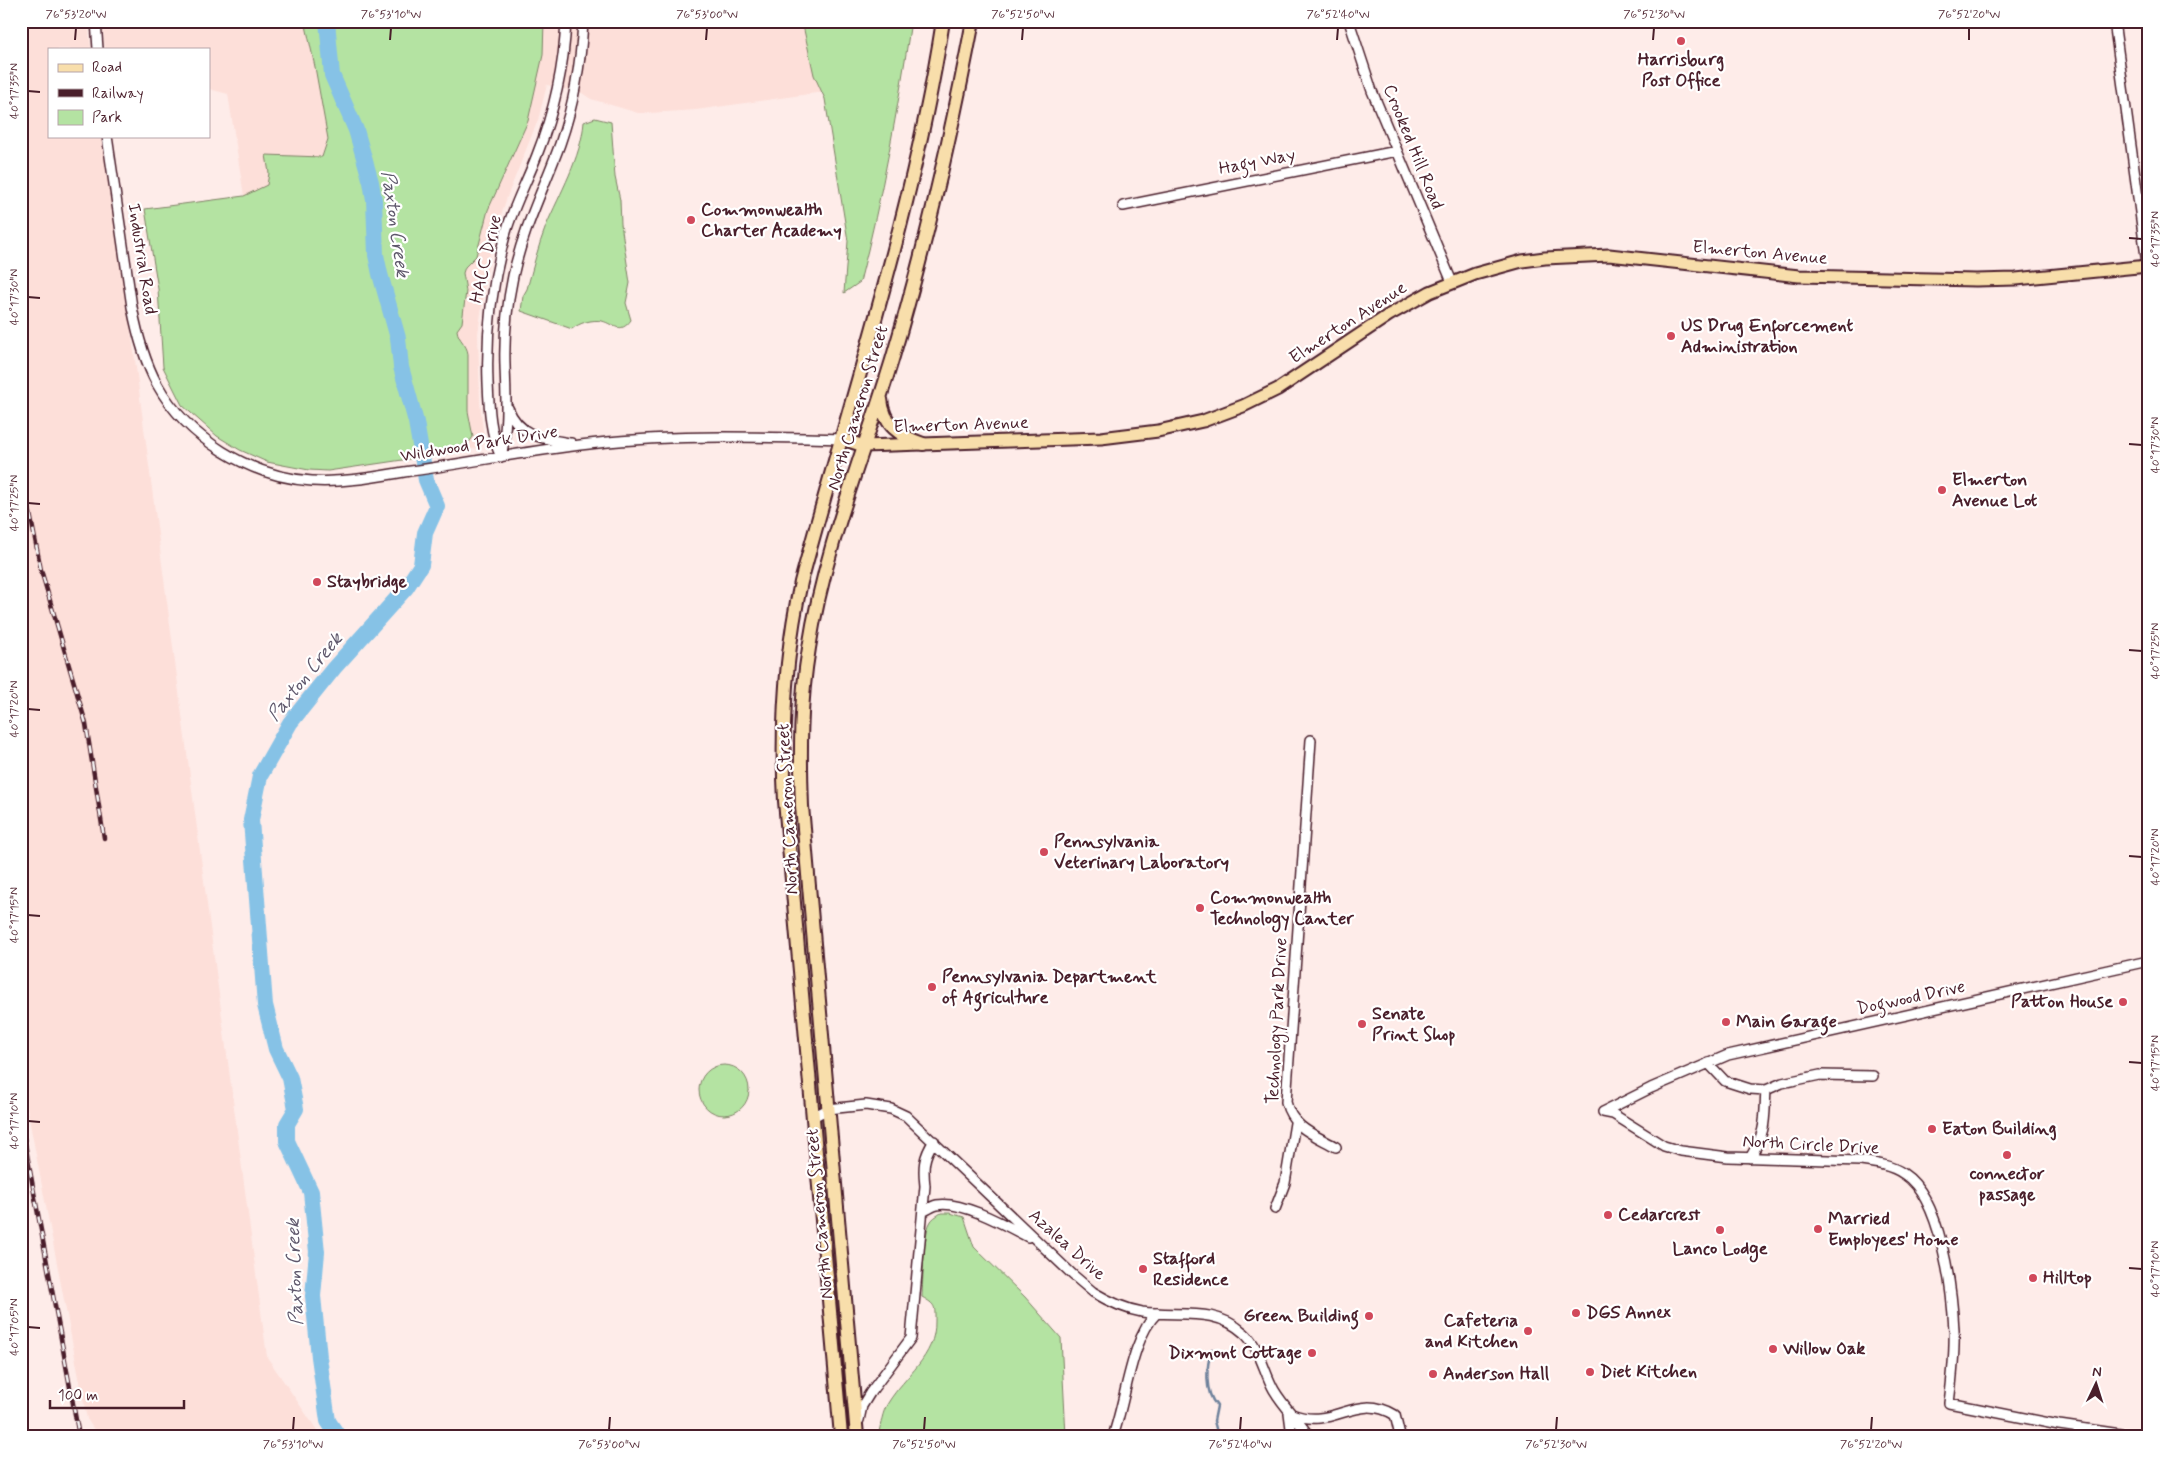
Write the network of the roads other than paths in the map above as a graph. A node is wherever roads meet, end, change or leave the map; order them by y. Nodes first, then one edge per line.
1 (96, 21) edge
2 (566, 21) edge
3 (583, 21) edge
4 (943, 21) edge
5 (973, 21) edge
6 (1349, 21) edge
7 (2114, 21) edge
8 (98, 48) edge
9 (108, 138) edge
10 (1397, 151) junction
11 (1123, 206) dead end
12 (2147, 268) edge
13 (1452, 282) junction
14 (157, 384) joint
15 (881, 396) junction
16 (507, 404) junction
17 (842, 439) junction
18 (923, 444) junction
19 (581, 445) junction
20 (864, 446) junction
21 (501, 457) junction
22 (1311, 740) dead end
23 (2148, 961) edge
24 (1708, 1063) junction
25 (1873, 1076) dead end
26 (1766, 1090) junction
27 (812, 1103) junction
28 (828, 1109) junction
29 (1603, 1112) joint
30 (813, 1117) junction
31 (1295, 1123) junction
32 (934, 1141) junction
33 (1336, 1147) dead end
34 (1750, 1158) junction
35 (1275, 1209) dead end
36 (923, 1212) junction
37 (1039, 1244) junction
38 (1157, 1313) junction
39 (1289, 1413) junction
40 (857, 1433) edge
41 (841, 1436) edge
42 (1113, 1436) edge
43 (1292, 1436) edge
44 (1309, 1436) edge
45 (1400, 1436) edge
46 (2134, 1436) edge

1 - 8 street
2 - 21 street, HACC Drive
3 - 16 street, HACC Drive
4 - 17 highway, North Cameron Street
5 - 15 highway, North Cameron Street
6 - 10 street, Crooked Hill Road
7 - 12 street
9 - 14 street, Industrial Road
10 - 11 street, Hagy Way
10 - 13 street, Crooked Hill Road
12 - 13 main road, Elmerton Avenue
13 - 18 main road, Elmerton Avenue
14 - 21 street, Wildwood Park Drive
15 - 18 highway
15 - 20 highway, North Cameron Street
16 - 19 street, HACC Drive
16 - 21 street, HACC Drive
17 - 19 street, Wildwood Park Drive
17 - 20 main road, Elmerton Avenue
17 - 27 highway, North Cameron Street
18 - 20 main road, Elmerton Avenue
19 - 21 street, Wildwood Park Drive
20 - 28 highway, North Cameron Street
22 - 31 street, Technology Park Drive
23 - 24 street, Dogwood Drive
24 - 26 street
24 - 29 street, Dogwood Drive
25 - 26 street
26 - 34 street
27 - 28 street
27 - 30 highway, North Cameron Street
28 - 30 street, Azalea Drive
28 - 32 street, Azalea Drive
28 - 40 highway, North Cameron Street
29 - 34 street, North Circle Drive
30 - 41 highway, North Cameron Street
31 - 33 street, Technology Park Drive
31 - 35 street, Technology Park Drive
32 - 36 street
32 - 37 street, Azalea Drive
34 - 46 street, North Circle Drive
36 - 37 street
36 - 40 street
37 - 38 street, Azalea Drive
38 - 39 street, Azalea Drive
38 - 42 street
39 - 43 street
39 - 44 street, Azalea Drive
39 - 45 street

